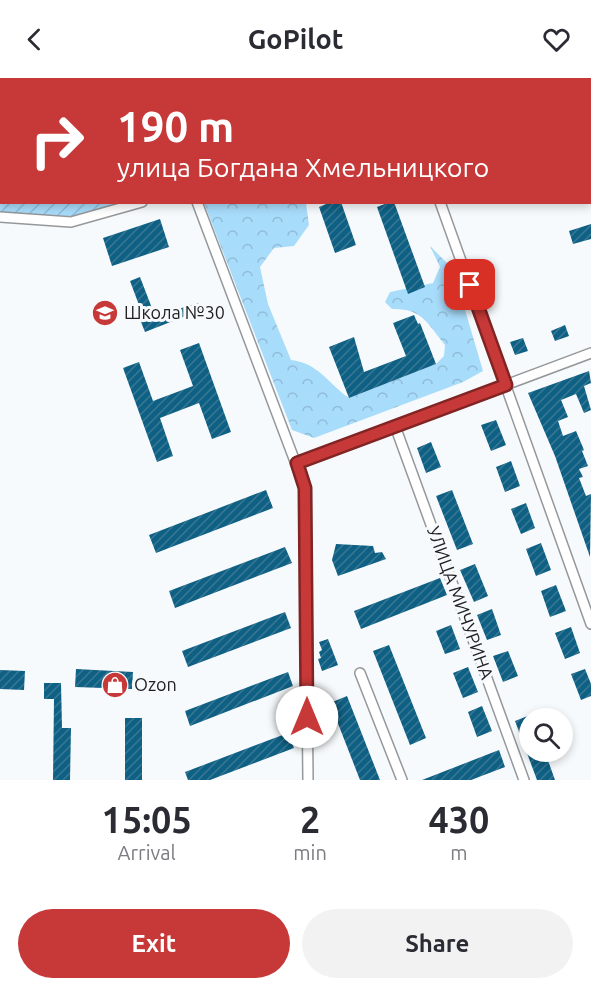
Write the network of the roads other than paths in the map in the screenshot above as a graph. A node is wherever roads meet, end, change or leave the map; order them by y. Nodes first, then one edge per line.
1 (135, 204) edge
2 (198, 204) edge
3 (441, 204) edge
4 (0, 217) edge
5 (591, 353) edge
6 (506, 385) junction
7 (395, 426) junction
8 (297, 463) junction
9 (591, 624) edge
10 (360, 673) dead end
11 (308, 780) edge
12 (402, 780) edge
13 (524, 780) edge

1 - 4 street
2 - 8 street
3 - 6 street
5 - 6 street
6 - 7 street
6 - 9 street
7 - 8 street
7 - 13 street, УЛИЦА МИЧУРИНА
8 - 11 street
10 - 12 street

